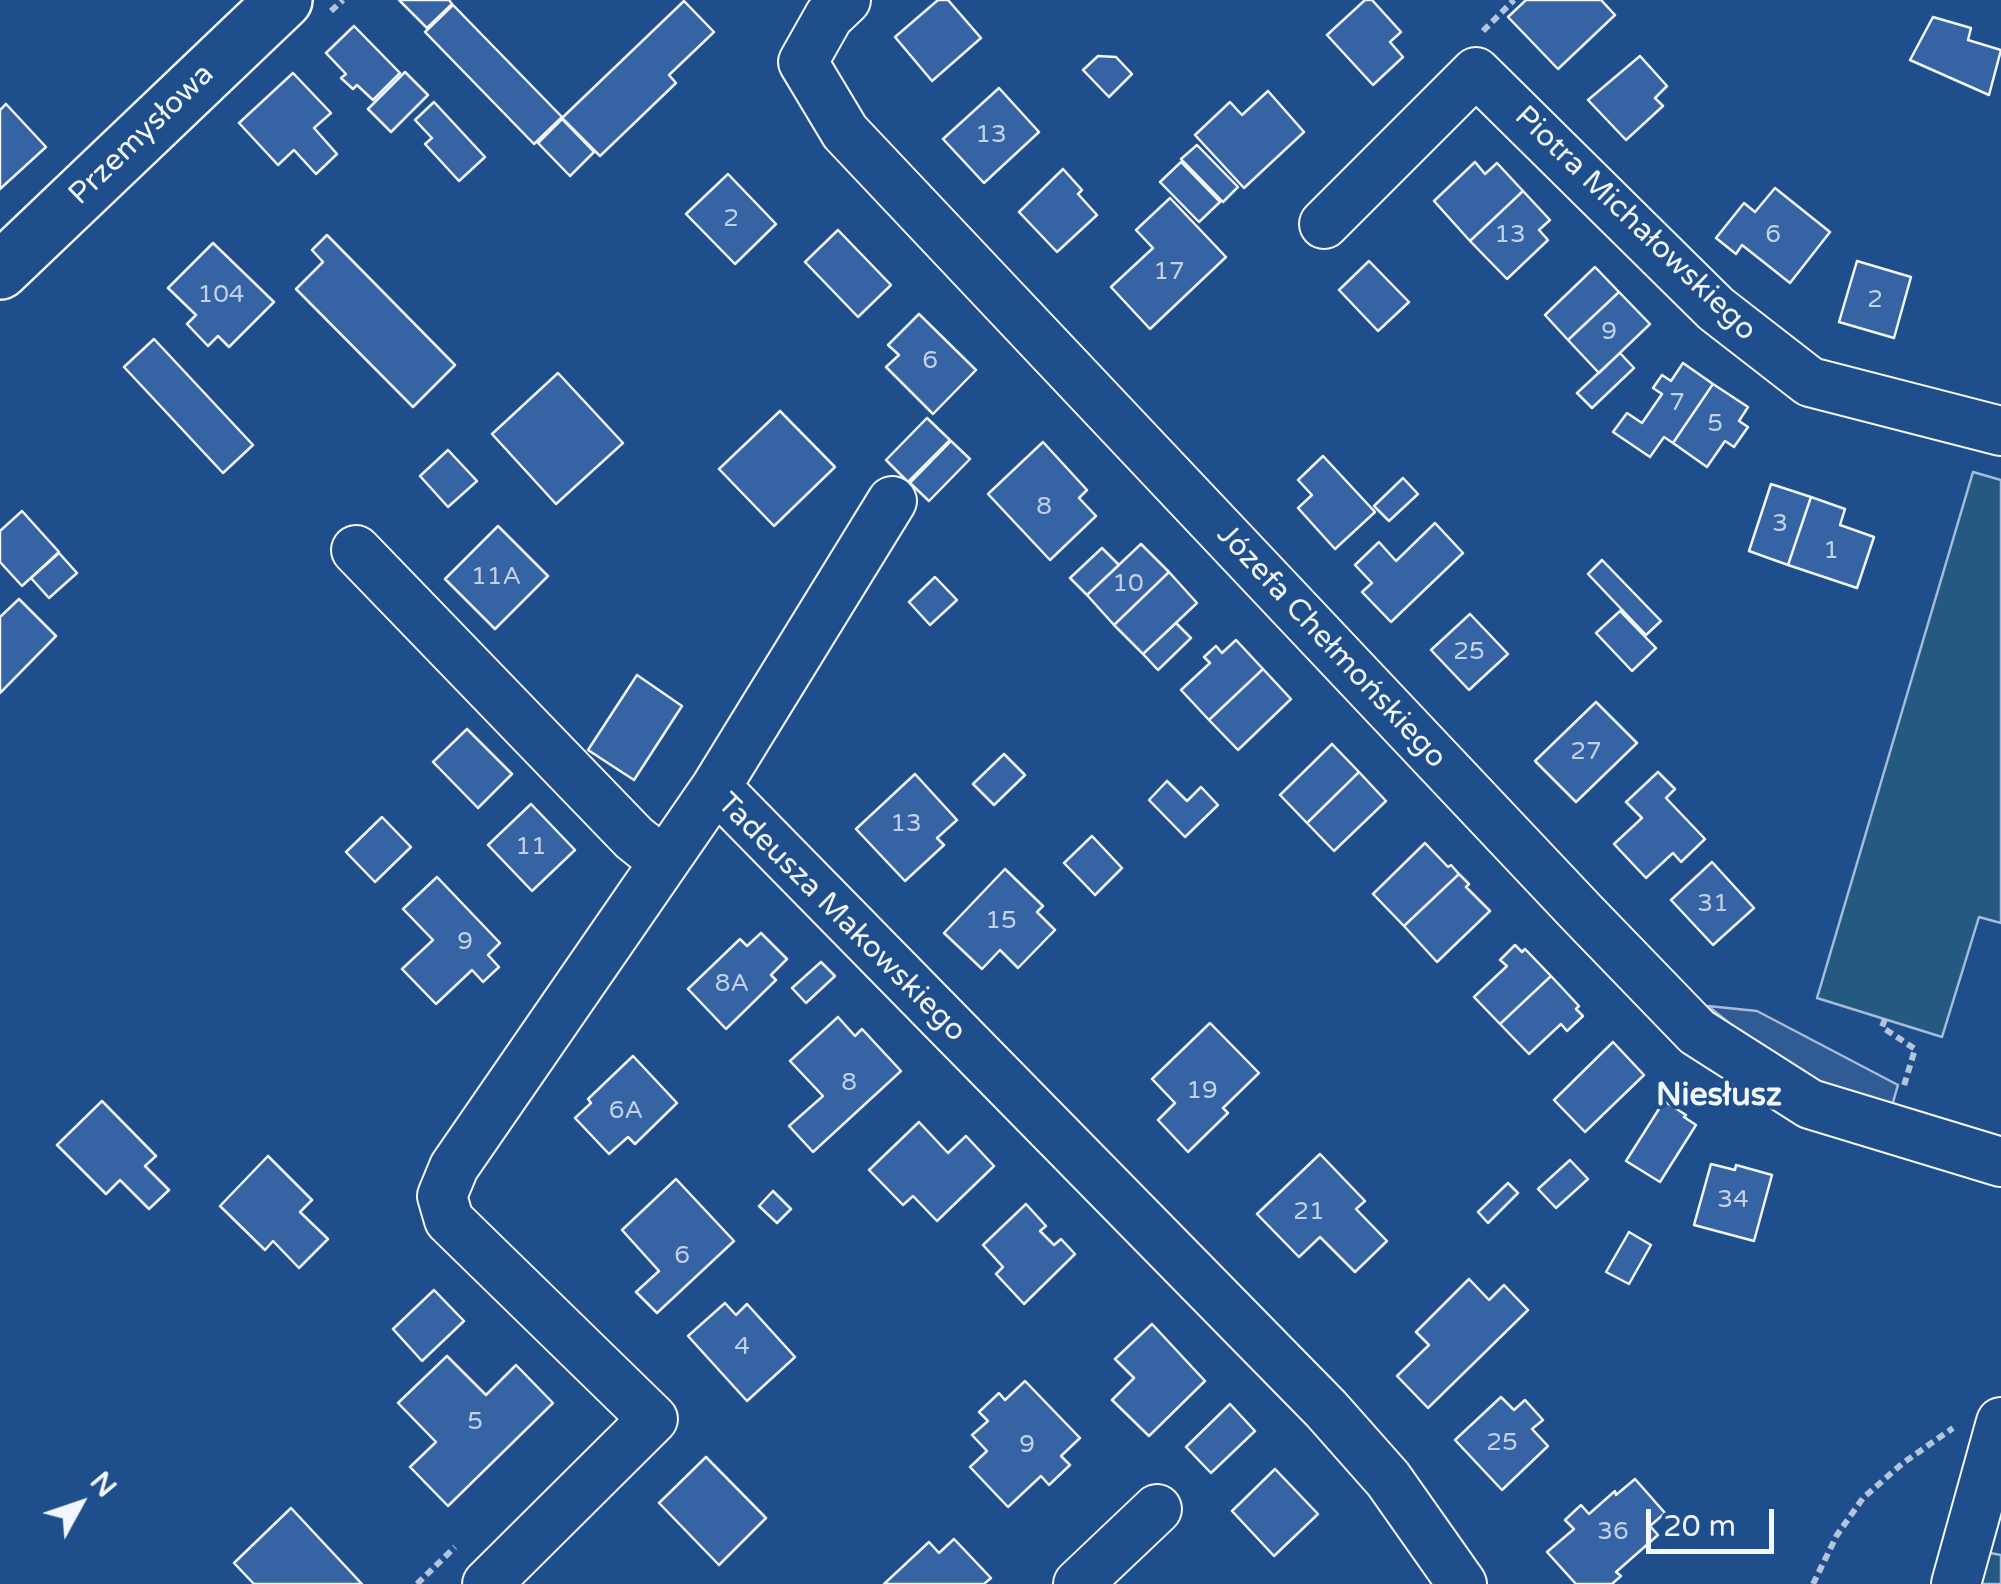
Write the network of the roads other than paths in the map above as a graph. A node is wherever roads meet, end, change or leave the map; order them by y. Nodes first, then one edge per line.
1 (284, 0) edge
2 (846, 0) edge
3 (1324, 224) dead end
4 (0, 271) edge
5 (2001, 431) edge
6 (892, 501) dead end
7 (356, 550) dead end
8 (716, 787) junction
9 (664, 862) junction
10 (2001, 1162) edge
11 (1981, 1423) edge
12 (1157, 1508) dead end
13 (487, 1584) edge
14 (1078, 1584) edge
15 (1462, 1584) edge
16 (1956, 1584) edge

1 - 4 main road, Przemysłowa
2 - 10 street, Józefa Chełmońskiego
3 - 5 street, Piotra Michałowskiego
6 - 8 street
7 - 9 street
8 - 9 street, Tadeusza Makowskiego
8 - 15 street, Tadeusza Makowskiego
9 - 13 street, Tadeusza Makowskiego
11 - 16 street
12 - 14 street

